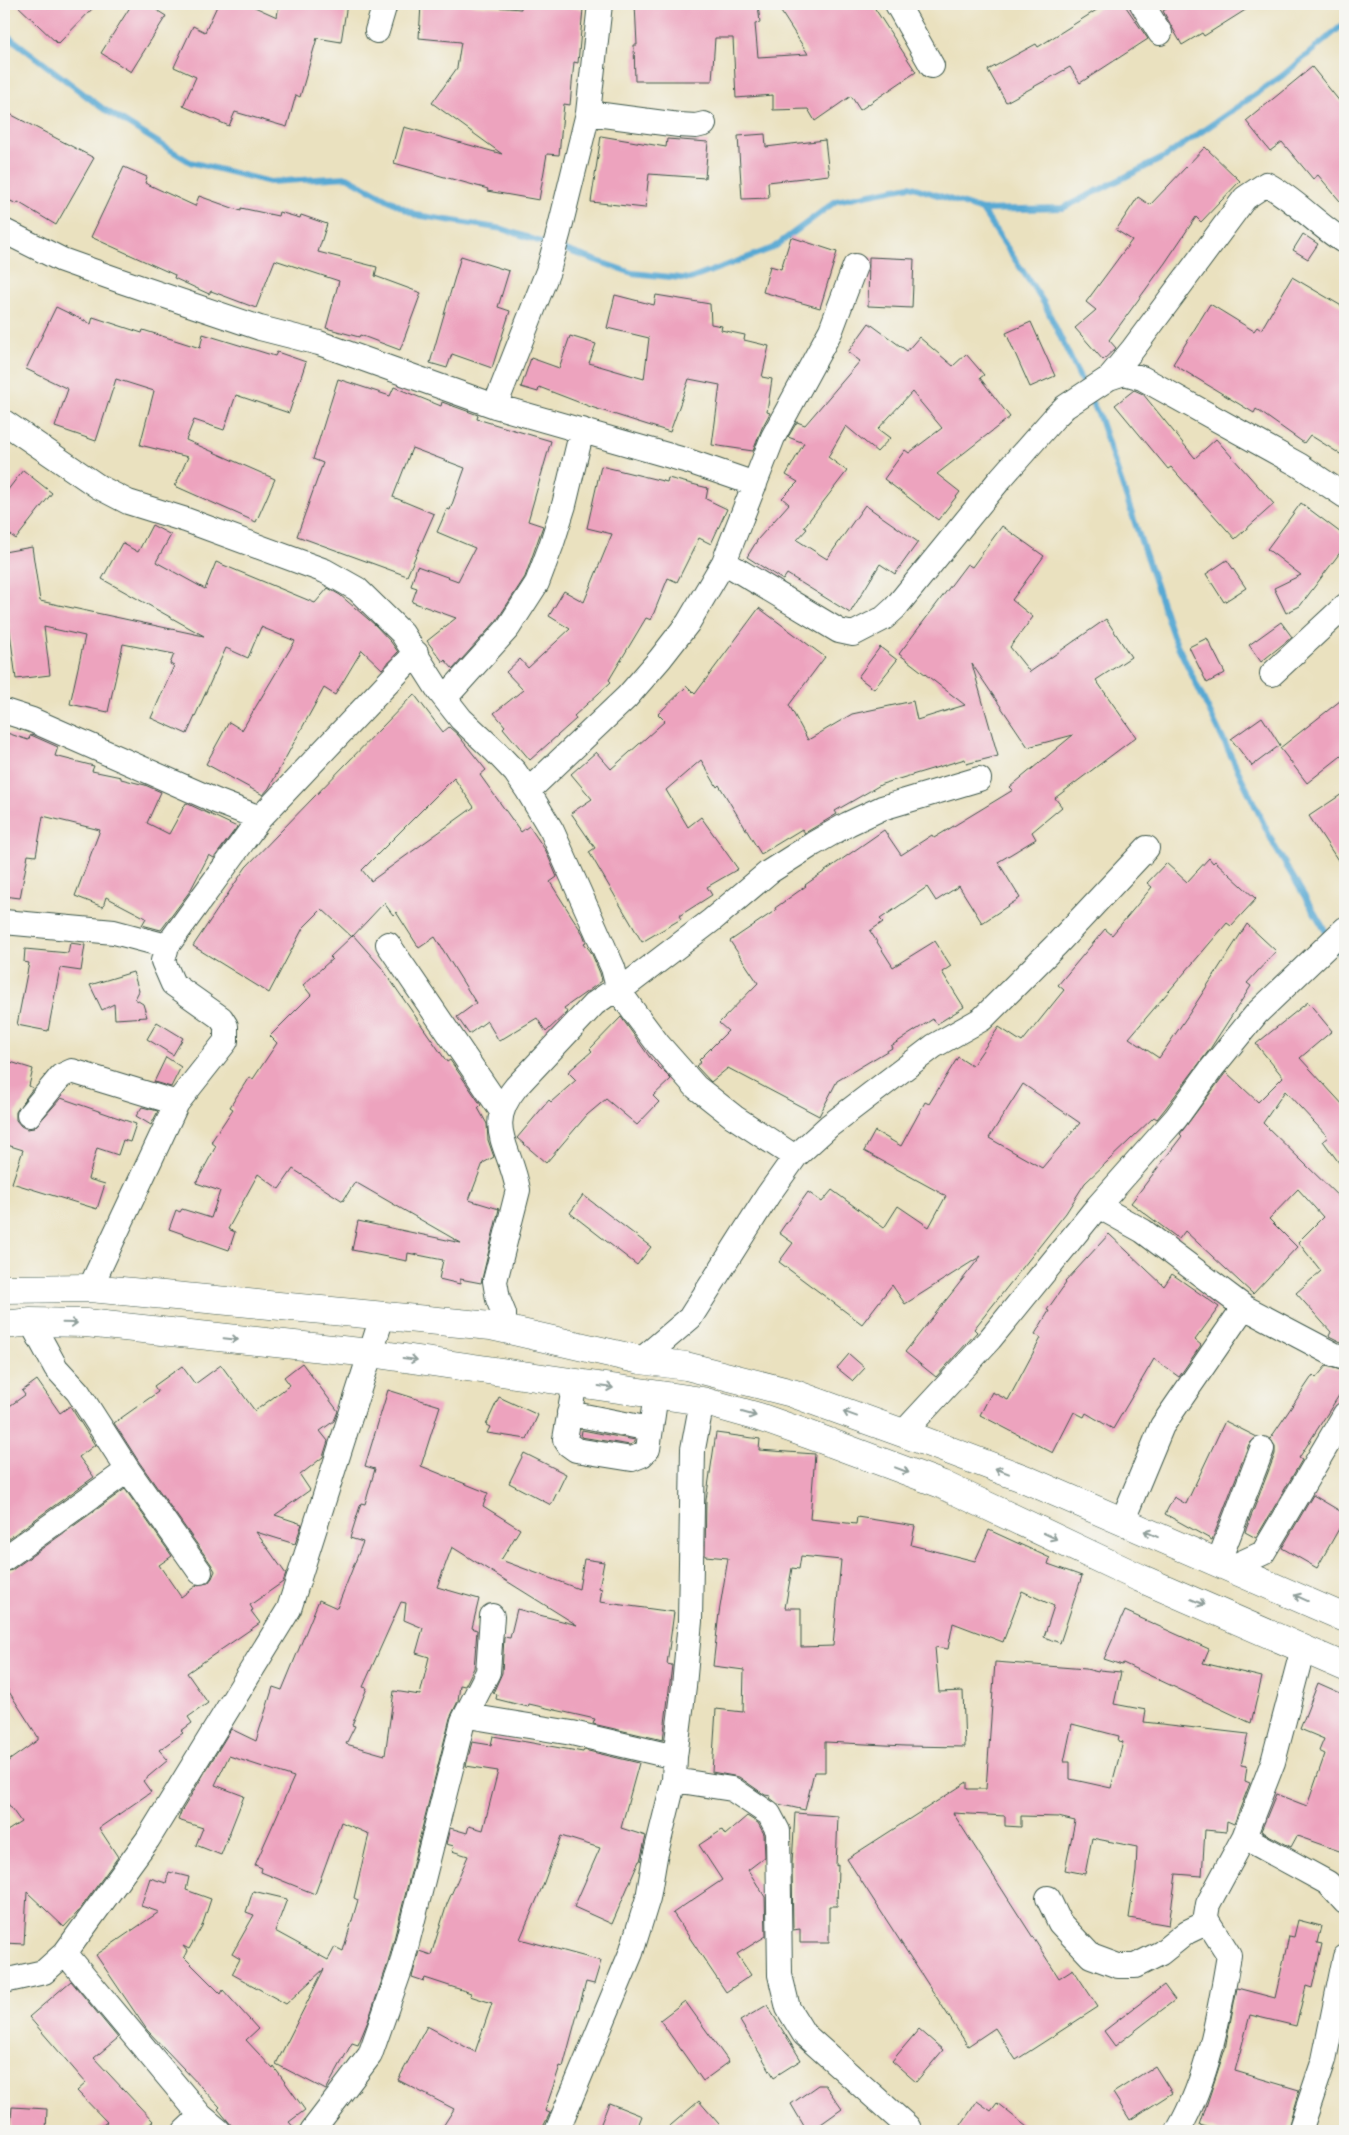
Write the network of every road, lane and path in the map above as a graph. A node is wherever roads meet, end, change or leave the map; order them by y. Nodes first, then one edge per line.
1 (385, 4) edge
2 (600, 4) edge
3 (897, 4) edge
4 (1142, 4) edge
5 (377, 31) dead end
6 (1160, 33) dead end
7 (932, 66) dead end
8 (588, 113) junction
9 (704, 124) dead end
10 (4, 231) edge
11 (1345, 242) edge
12 (855, 266) dead end
13 (1101, 383) junction
14 (495, 406) junction
15 (4, 422) edge
16 (582, 430) junction
17 (755, 484) junction
18 (1345, 496) edge
19 (724, 562) junction
20 (1345, 606) edge
21 (416, 653) junction
22 (1272, 674) dead end
23 (444, 698) junction
24 (4, 711) edge
25 (978, 779) dead end
26 (528, 791) junction
27 (260, 818) junction
28 (1147, 848) dead end
29 (4, 922) edge
30 (1345, 929) edge
31 (388, 944) dead end
32 (167, 946) junction
33 (619, 991) junction
34 (177, 1103) junction
35 (501, 1110) junction
36 (29, 1115) dead end
37 (795, 1157) junction
38 (1098, 1206) junction
39 (90, 1288) junction
40 (4, 1289) edge
41 (1244, 1307) junction
42 (382, 1317) junction
43 (31, 1322) junction
44 (4, 1325) edge
45 (490, 1326) junction
46 (370, 1353) junction
47 (1345, 1358) edge
48 (641, 1360) junction
49 (574, 1382) junction
50 (656, 1394) junction
51 (702, 1401) junction
52 (569, 1413) junction
53 (1345, 1414) edge
54 (650, 1429) junction
55 (902, 1433) junction
56 (1262, 1449) dead end
57 (128, 1470) junction
58 (1122, 1522) junction
59 (4, 1559) edge
60 (1224, 1566) junction
61 (200, 1572) dead end
62 (492, 1616) dead end
63 (1345, 1618) edge
64 (1303, 1648) junction
65 (1345, 1667) edge
66 (463, 1721) junction
67 (674, 1769) junction
68 (1244, 1837) junction
69 (1048, 1898) dead end
70 (1345, 1902) edge
71 (1208, 1922) junction
72 (65, 1953) junction
73 (1345, 1957) edge
74 (4, 1981) edge
75 (193, 2124) edge
76 (219, 2131) edge
77 (312, 2131) edge
78 (557, 2131) edge
79 (910, 2131) edge
80 (1178, 2131) edge
81 (1300, 2131) edge

1 - 5 street
2 - 8 street
3 - 7 street
4 - 6 street
8 - 9 street
8 - 14 street
10 - 14 street
11 - 13 street
12 - 17 street
13 - 18 street
13 - 19 street
14 - 16 street
15 - 21 street
16 - 17 street
16 - 23 street
17 - 19 street
19 - 26 street
20 - 22 street
21 - 23 street
21 - 27 street
23 - 26 street
24 - 27 street
25 - 33 street
26 - 33 street
27 - 32 street
28 - 37 street
29 - 32 street
30 - 38 street
31 - 35 street
32 - 34 street
33 - 35 street
33 - 37 street
34 - 36 street
34 - 39 street
35 - 45 street
37 - 48 street
38 - 41 street
38 - 55 street
39 - 40 highway
39 - 42 highway
41 - 47 street
41 - 58 street
42 - 45 highway
42 - 46 street
43 - 44 highway
43 -> 46 highway
43 - 57 street
45 - 48 highway
46 -> 49 highway
46 - 72 street
55 -> 48 highway
49 -> 50 highway
49 - 52 street
50 - 51 highway
50 - 54 street
51 -> 64 highway
51 - 67 street
52 - 54 street
52 - 54 street
53 - 60 street
58 -> 55 highway
56 - 60 street
57 - 59 street
57 - 61 street
60 -> 58 highway
63 -> 60 highway
62 - 66 street
64 - 65 highway
64 - 68 street
66 - 67 street
66 - 77 street
67 - 78 street
67 - 79 street
68 - 70 street
68 - 71 street
69 - 71 street
71 - 80 street
72 - 74 street
72 - 75 street
73 - 81 street
75 - 76 street

